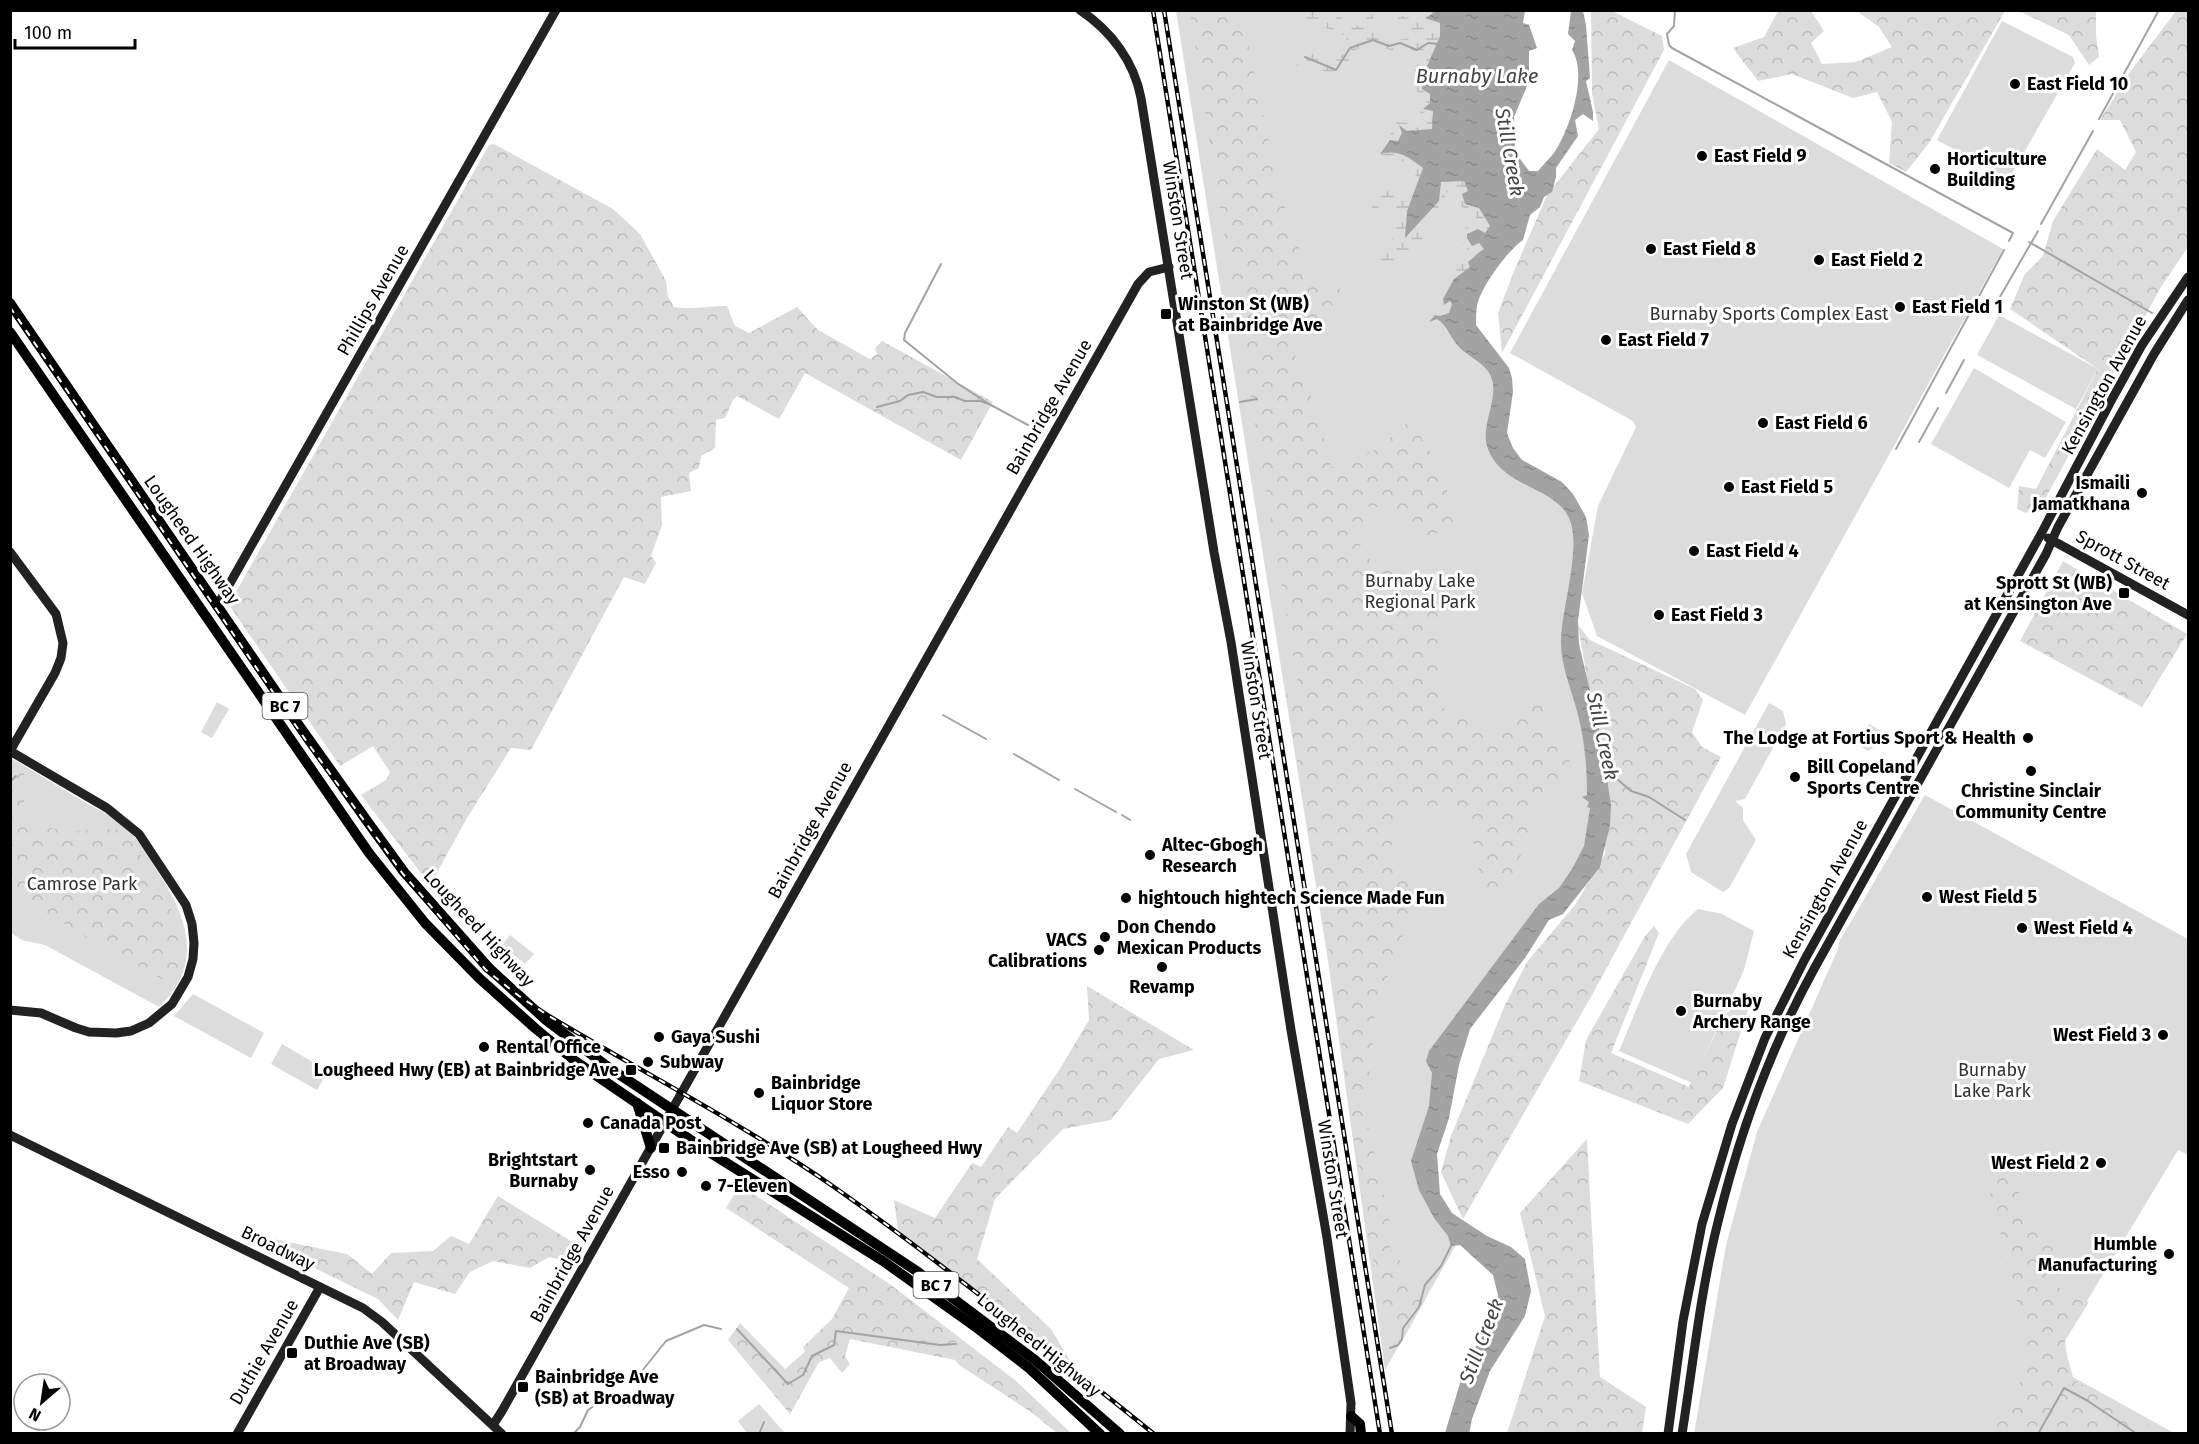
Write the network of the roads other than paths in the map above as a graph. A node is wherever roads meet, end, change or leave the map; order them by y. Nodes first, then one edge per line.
1 (556, 10) edge
2 (1080, 10) edge
3 (1169, 267) junction
4 (2188, 277) edge
5 (2188, 300) edge
6 (10, 303) edge
7 (2167, 309) junction
8 (2177, 317) junction
9 (10, 332) edge
10 (2041, 534) junction
11 (2052, 540) junction
12 (10, 552) edge
13 (217, 606) junction
14 (2188, 615) edge
15 (10, 751) edge
16 (10, 1010) edge
17 (637, 1103) junction
18 (673, 1109) junction
19 (666, 1123) junction
20 (10, 1135) edge
21 (651, 1148) junction
22 (320, 1287) junction
23 (1351, 1416) junction
24 (493, 1425) junction
25 (237, 1434) edge
26 (502, 1434) edge
27 (1100, 1434) edge
28 (1120, 1434) edge
29 (1350, 1434) edge
30 (1361, 1434) edge
31 (1668, 1434) edge
32 (1682, 1434) edge

1 - 13 street, Phillips Avenue
2 - 3 street, Winston Street
3 - 18 street, Bainbridge Avenue
3 - 23 street, Winston Street
4 - 7 street, Kensington Avenue
5 - 8 street, Kensington Avenue
6 - 13 main road, Lougheed Highway / BC 7
7 - 8 street
7 - 10 street, Kensington Avenue
8 - 11 street, Kensington Avenue
9 - 17 main road, Lougheed Highway / BC 7
10 - 11 street, Sprott Street
10 - 31 street, Kensington Avenue
11 - 14 street, Sprott Street
11 - 32 street, Kensington Avenue
12 - 15 street
13 - 18 main road, Lougheed Highway / BC 7
15 - 16 street
17 - 19 main road, Lougheed Highway / BC 7
17 - 21 main road
18 - 19 street, Bainbridge Avenue
18 - 28 main road, Lougheed Highway / BC 7
19 - 21 street, Bainbridge Avenue
19 - 27 main road, Lougheed Highway / BC 7
20 - 22 street, Broadway
21 - 24 street, Bainbridge Avenue
22 - 24 street, Broadway
22 - 25 street, Duthie Avenue
23 - 29 street, Winston Street
23 - 30 main road
24 - 26 street, Broadway

